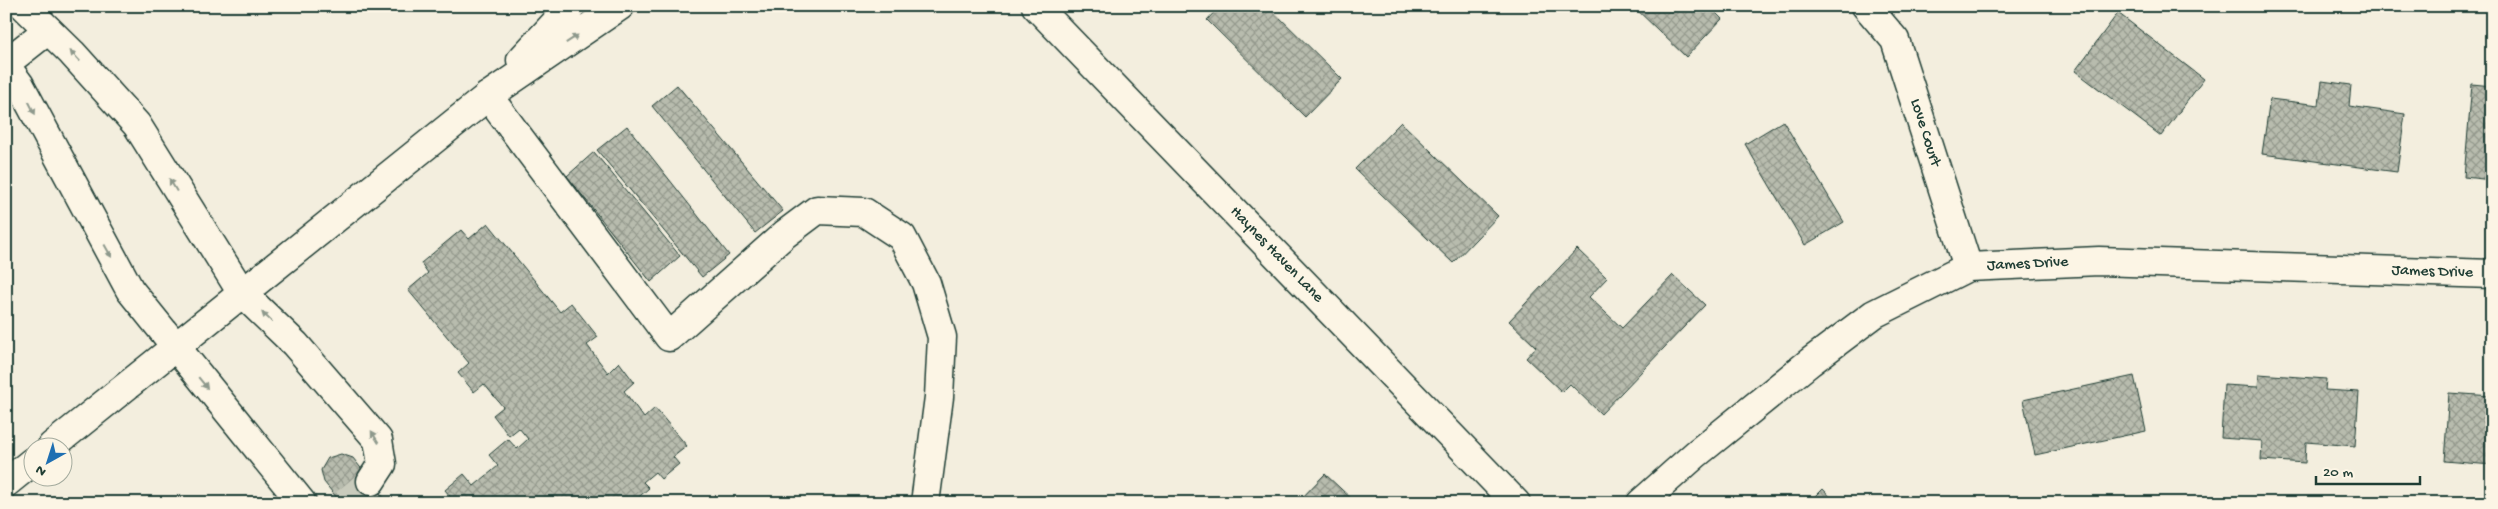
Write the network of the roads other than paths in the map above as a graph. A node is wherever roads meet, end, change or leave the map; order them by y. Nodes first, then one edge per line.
1 (24, 6) edge
2 (571, 6) edge
3 (620, 6) edge
4 (1036, 6) edge
5 (1866, 6) edge
6 (48, 30) junction
7 (6, 65) edge
8 (488, 96) junction
9 (1968, 267) junction
10 (2492, 274) edge
11 (242, 294) junction
12 (174, 348) junction
13 (64, 436) edge
14 (22, 470) edge
15 (370, 481) tunnel mouth
16 (6, 484) edge
17 (14, 503) edge
18 (302, 503) edge
19 (925, 503) edge
20 (1516, 503) edge
21 (1641, 503) edge

1 - 6 street
2 - 8 street
8 -> 3 street
4 - 20 street, Haynes Haven Lane
5 - 9 street, Love Court
6 - 7 street
11 -> 6 street
7 -> 12 street
8 - 11 street
8 - 19 street
9 - 10 street, James Drive
9 - 21 street, James Drive
11 - 12 street
15 -> 11 street
12 - 13 street
12 -> 18 street
14 - 16 street
16 - 17 street

